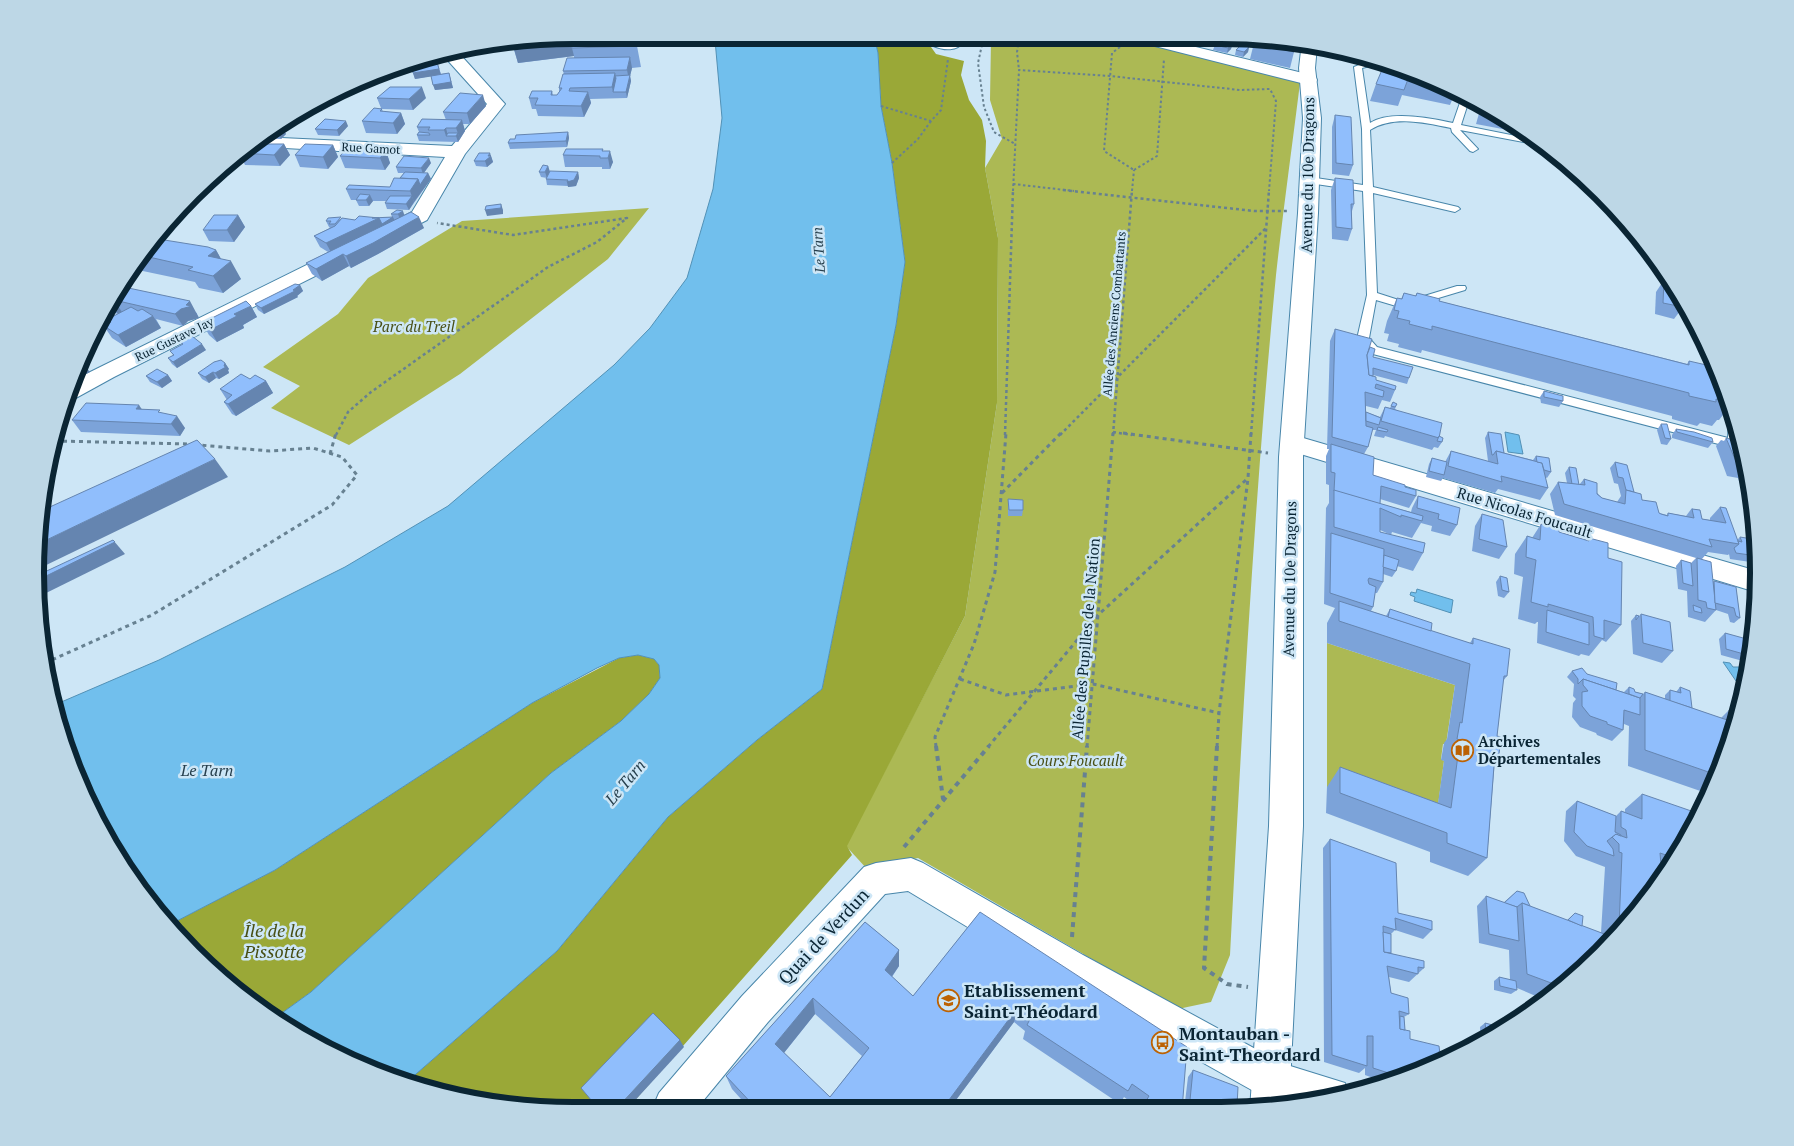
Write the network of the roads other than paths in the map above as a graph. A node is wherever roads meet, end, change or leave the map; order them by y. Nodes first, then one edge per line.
1 (936, 44) edge
2 (957, 44) edge
3 (1165, 44) edge
4 (1309, 51) edge
5 (1317, 53) edge
6 (454, 58) edge
7 (1366, 64) edge
8 (1309, 80) junction
9 (1464, 103) edge
10 (1456, 126) junction
11 (1366, 130) junction
12 (1526, 141) edge
13 (266, 143) edge
14 (1473, 149) dead end
15 (458, 152) junction
16 (1309, 180) junction
17 (1368, 189) junction
18 (1455, 209) dead end
19 (1461, 288) dead end
20 (1372, 295) junction
21 (1402, 305) junction
22 (1422, 310) edge
23 (78, 388) edge
24 (1734, 444) edge
25 (1292, 450) junction
26 (1750, 579) edge
27 (1270, 1093) edge
28 (1303, 1096) edge
29 (677, 1102) edge

1 - 2 lane
3 - 8 main road
4 - 8 main road, Avenue du 10e Dragons
5 - 8 main road, Avenue du 10e Dragons
6 - 15 main road, Rue Gustave Jay
7 - 11 lane
8 - 16 main road, Avenue du 10e Dragons
9 - 10 lane
10 - 11 lane
10 - 12 lane
10 - 14 lane
11 - 17 lane
13 - 15 main road, Rue Gamot
15 - 23 main road, Rue Gustave Jay
16 - 17 lane
16 - 25 main road, Avenue du 10e Dragons
17 - 18 lane
17 - 20 lane
19 - 21 lane
20 - 21 lane
20 - 24 lane
21 - 22 lane
25 - 26 main road, Rue Nicolas Foucault
25 - 27 main road, Avenue du 10e Dragons
27 - 28 main road, Quai de Verdun
27 - 29 main road, Quai de Verdun

